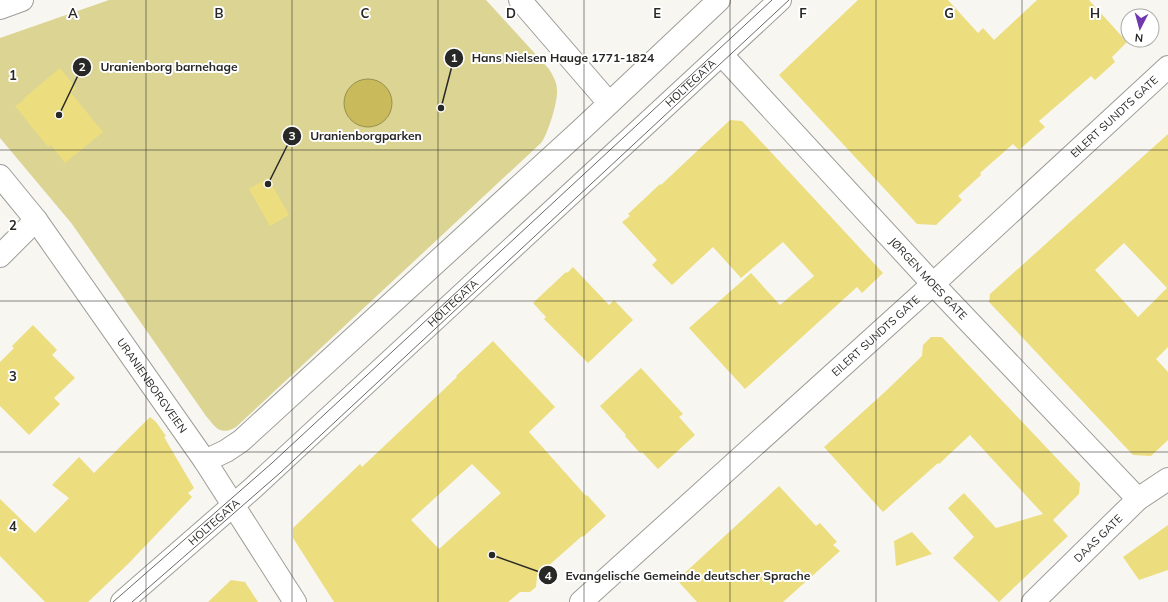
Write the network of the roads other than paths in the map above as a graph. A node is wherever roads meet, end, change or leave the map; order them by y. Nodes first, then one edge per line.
1 (22, 0) edge
2 (520, 0) edge
3 (718, 0) edge
4 (780, 0) edge
5 (0, 8) edge
6 (722, 55) junction
7 (1168, 67) edge
8 (609, 103) junction
9 (0, 176) edge
10 (36, 220) junction
11 (0, 256) edge
12 (933, 284) junction
13 (205, 461) junction
14 (1168, 479) edge
15 (1138, 499) junction
16 (234, 505) junction
17 (122, 602) edge
18 (295, 602) edge
19 (581, 602) edge
20 (1033, 602) edge

1 - 5 street
2 - 8 street
3 - 8 street
4 - 6 street, HOLTEGATA
6 - 12 street, JØRGEN MOES GATE
6 - 16 street, HOLTEGATA
7 - 12 street, EILERT SUNDTS GATE
8 - 13 street
9 - 10 street, URANIENBORGVEIEN
10 - 11 street
10 - 13 street, URANIENBORGVEIEN
12 - 15 street, JØRGEN MOES GATE
12 - 19 street, EILERT SUNDTS GATE
13 - 16 street, URANIENBORGVEIEN
14 - 15 street, DAAS GATE
15 - 20 street, DAAS GATE
16 - 17 street, HOLTEGATA
16 - 18 street, URANIENBORGVEIEN

